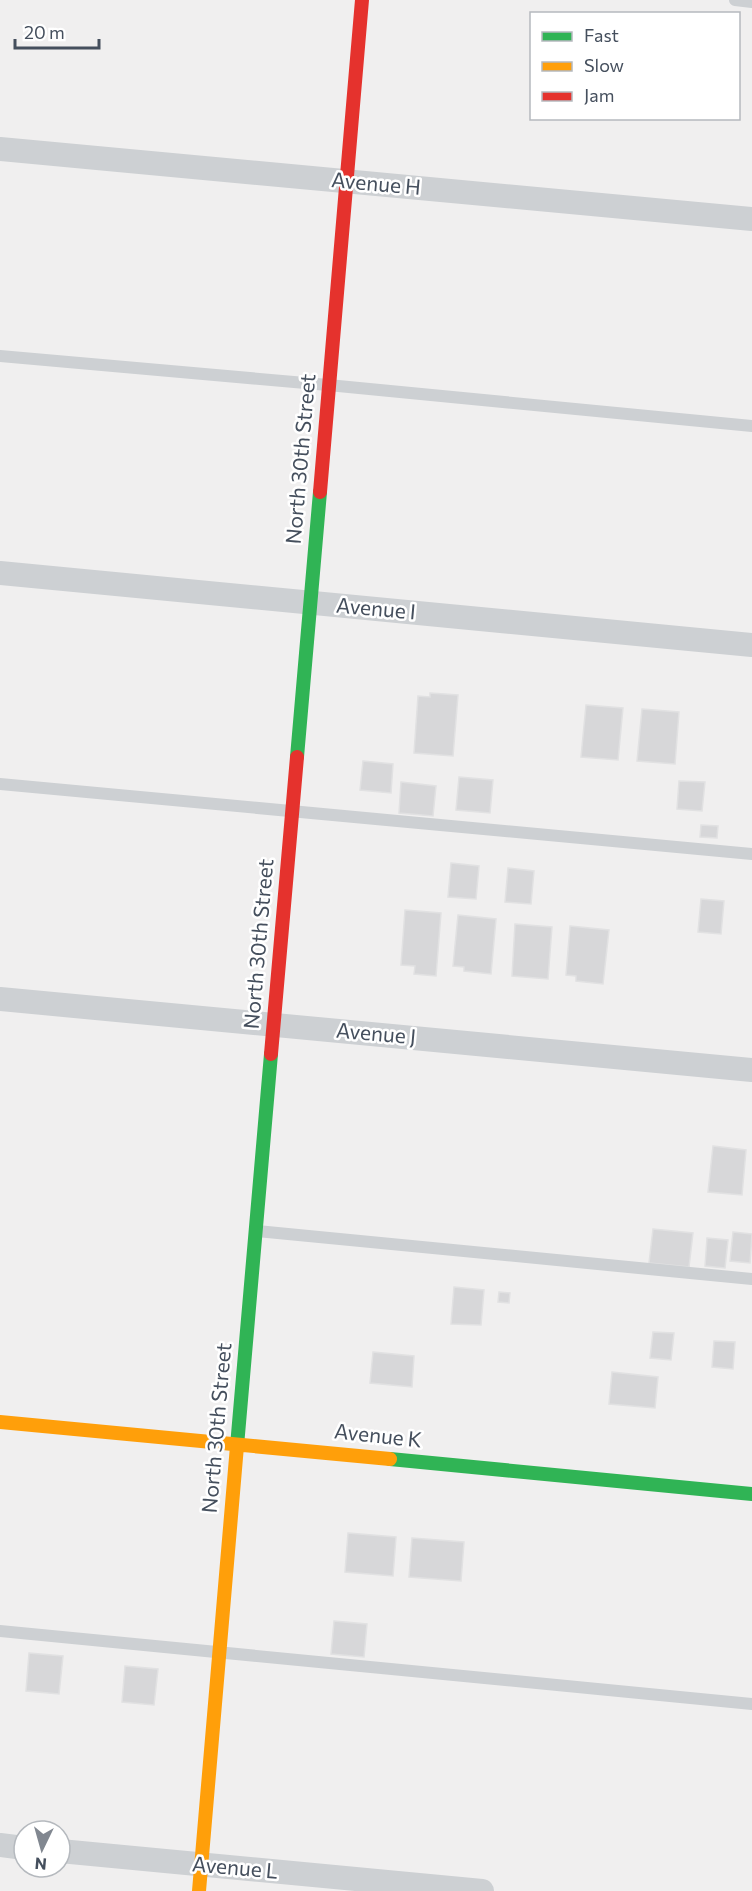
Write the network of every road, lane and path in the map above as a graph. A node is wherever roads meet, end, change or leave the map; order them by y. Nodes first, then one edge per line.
1 (362, 0) edge
2 (735, 0) edge
3 (752, 2) edge
4 (0, 149) edge
5 (346, 181) junction
6 (752, 219) edge
7 (0, 356) edge
8 (328, 385) junction
9 (752, 426) edge
10 (0, 573) edge
11 (309, 603) junction
12 (752, 645) edge
13 (0, 784) edge
14 (291, 810) junction
15 (752, 854) edge
16 (0, 999) edge
17 (273, 1025) junction
18 (752, 1070) edge
19 (255, 1231) junction
20 (752, 1279) edge
21 (0, 1422) edge
22 (237, 1444) junction
23 (752, 1494) edge
24 (0, 1631) edge
25 (219, 1652) junction
26 (752, 1704) edge
27 (72, 1852) edge
28 (201, 1864) junction
29 (199, 1891) edge
30 (482, 1891) edge

1 - 5 street, North 30th Street
2 - 3 lane
4 - 5 street, Avenue H
5 - 6 street, Avenue H
5 - 8 street, North 30th Street
7 - 8 lane
8 - 9 lane
8 - 11 street, North 30th Street
10 - 11 street, Avenue I
11 - 12 street, Avenue I
11 - 14 street, North 30th Street
13 - 14 lane
14 - 15 lane
14 - 17 street, North 30th Street
16 - 17 street, Avenue J
17 - 18 street, Avenue J
17 - 19 street, North 30th Street
19 - 20 lane
19 - 22 street, North 30th Street
21 - 22 street, Avenue K
22 - 23 street, Avenue K
22 - 25 street, North 30th Street
24 - 25 lane
25 - 26 lane
25 - 28 street, North 30th Street
27 - 28 street, Avenue L
28 - 29 street, North 30th Street
28 - 30 street, Avenue L

